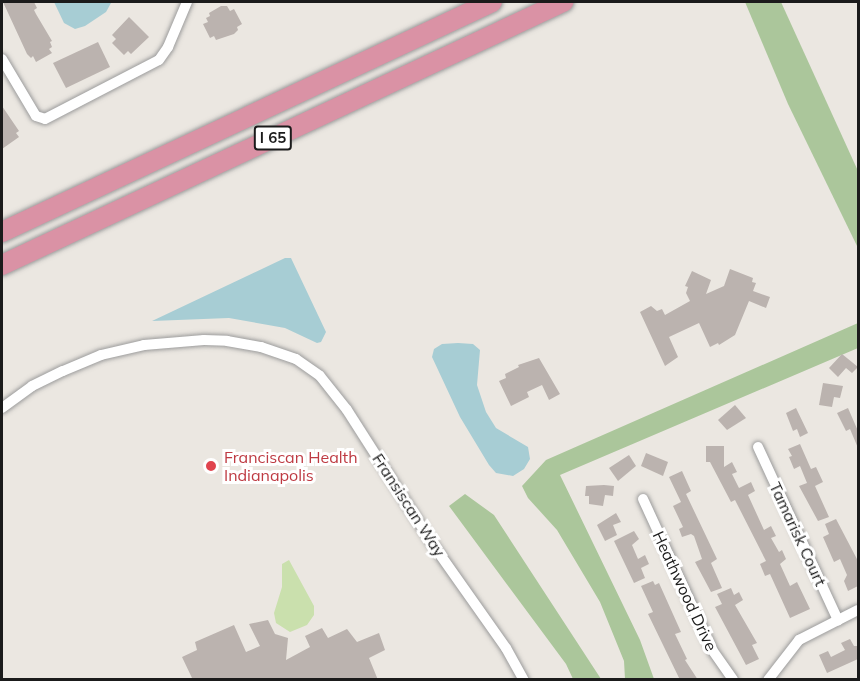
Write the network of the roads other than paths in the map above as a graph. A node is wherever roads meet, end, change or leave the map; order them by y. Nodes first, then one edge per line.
1 (187, 2) edge
2 (492, 2) edge
3 (563, 2) edge
4 (2, 59) edge
5 (2, 232) edge
6 (2, 265) edge
7 (2, 408) edge
8 (758, 447) dead end
9 (643, 499) dead end
10 (858, 610) edge
11 (838, 620) junction
12 (524, 680) edge
13 (733, 680) edge
14 (768, 680) edge

1 - 4 street
2 - 5 highway, I 65
3 - 6 highway, I 65
7 - 12 street, Fransiscan Way
8 - 11 street, Tamarisk Court
9 - 13 street, Heathwood Drive
10 - 11 street
11 - 14 street

